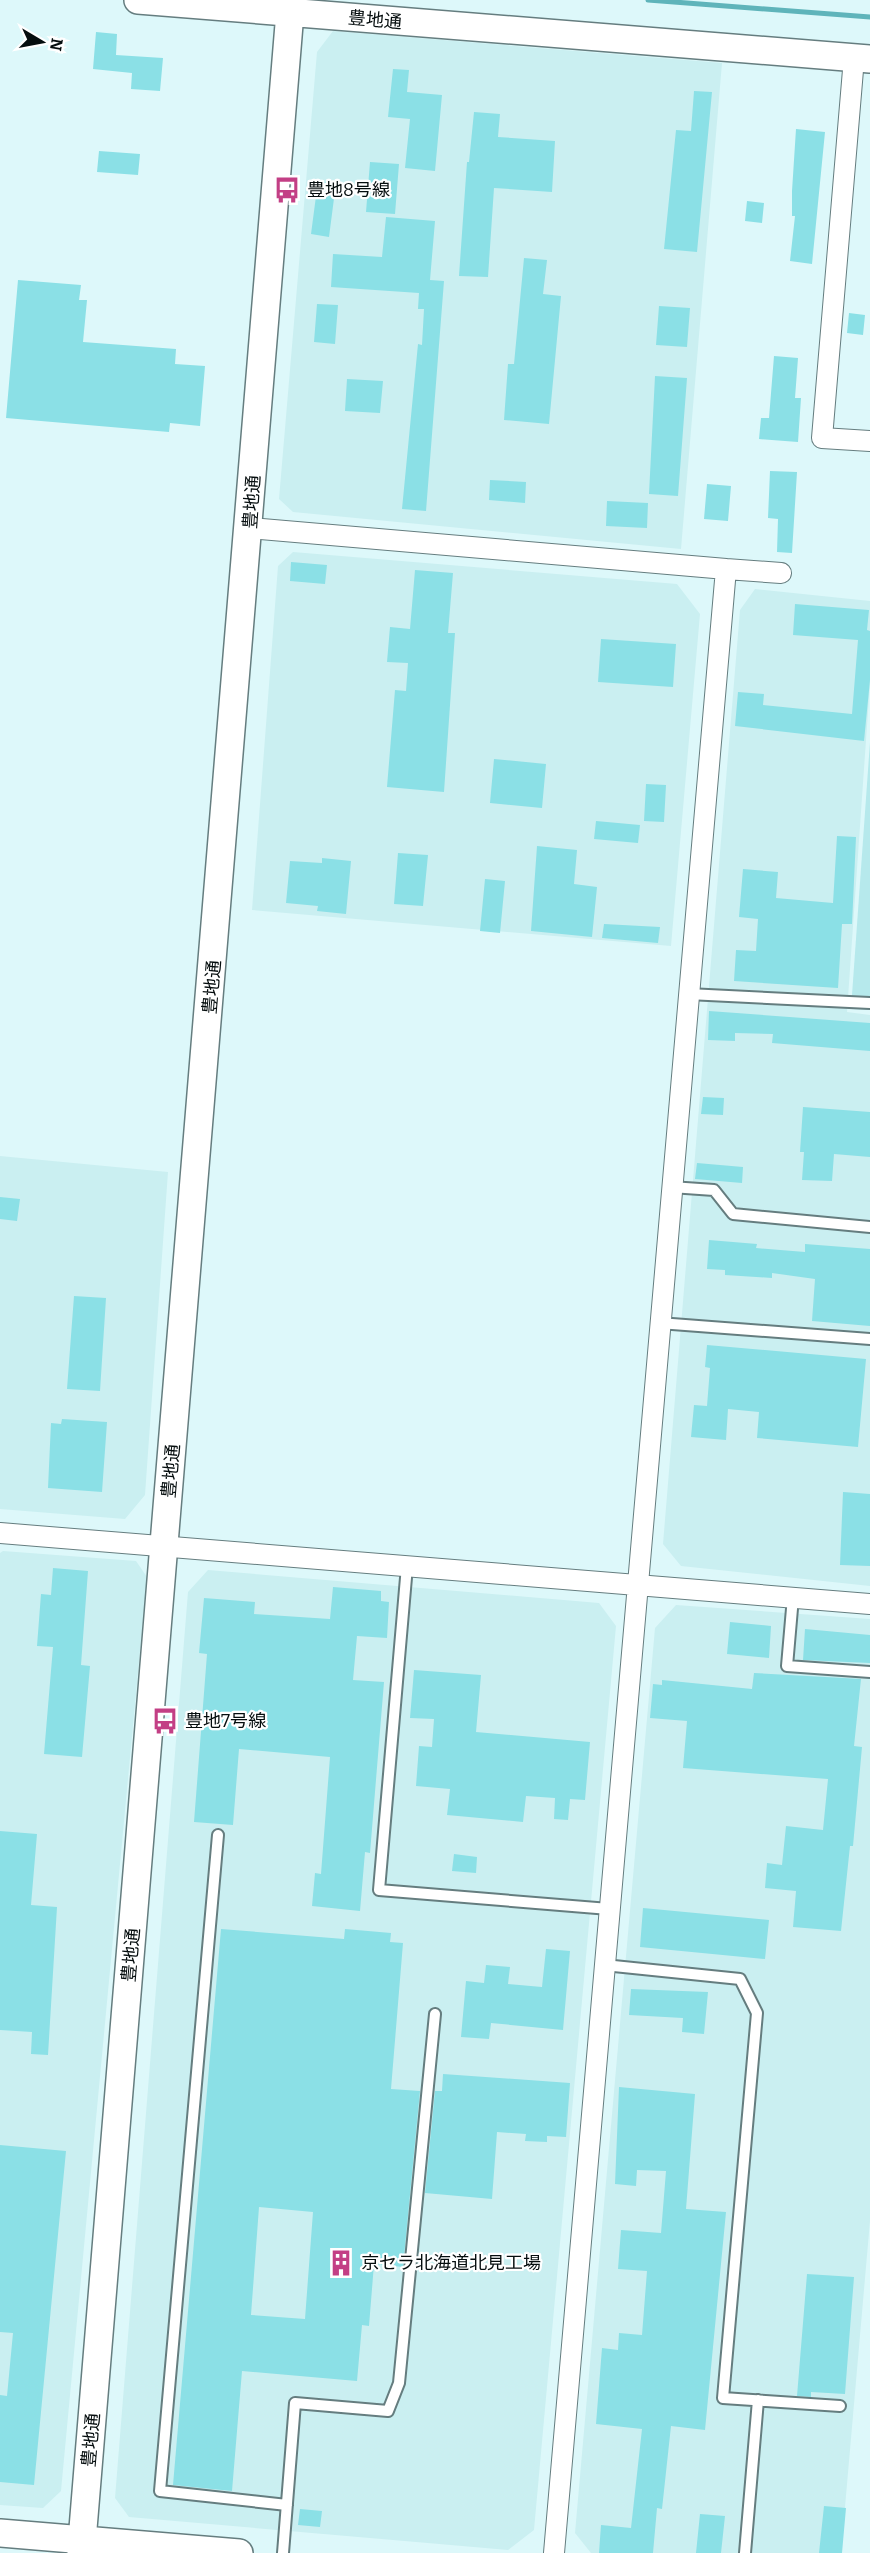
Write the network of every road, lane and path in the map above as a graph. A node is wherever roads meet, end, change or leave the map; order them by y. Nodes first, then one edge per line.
1 (138, 0) edge
2 (291, 6) edge
3 (862, 59) edge
4 (870, 441) edge
5 (250, 528) junction
6 (726, 569) junction
7 (781, 573) dead end
8 (688, 994) junction
9 (870, 1003) edge
10 (671, 1187) junction
11 (870, 1227) edge
12 (659, 1323) junction
13 (870, 1339) edge
14 (0, 1533) edge
15 (165, 1547) junction
16 (407, 1566) junction
17 (636, 1584) junction
18 (793, 1597) junction
19 (870, 1604) edge
20 (870, 1672) edge
21 (218, 1835) dead end
22 (609, 1909) junction
23 (604, 1965) junction
24 (435, 2013) dead end
25 (758, 2400) junction
26 (840, 2406) dead end
27 (287, 2505) junction
28 (0, 2533) edge
29 (82, 2546) edge
30 (239, 2553) edge
31 (283, 2553) edge
32 (554, 2553) edge
33 (745, 2553) edge

1 - 2 main road
2 - 3 main road, 豊地通
2 - 5 main road, 豊地通
3 - 4 street
5 - 6 street
5 - 15 main road, 豊地通
6 - 7 street
6 - 8 street
8 - 9 lane
8 - 10 street
10 - 11 lane
10 - 12 street
12 - 13 lane
12 - 17 street
14 - 15 street
15 - 16 street
15 - 29 main road, 豊地通
16 - 17 street
16 - 22 lane
17 - 18 street
17 - 22 street
18 - 19 street
18 - 20 lane
21 - 27 lane
22 - 23 street
23 - 25 lane
23 - 32 street
24 - 27 lane
25 - 26 lane
25 - 33 lane
27 - 31 lane
28 - 29 main road
29 - 30 main road

